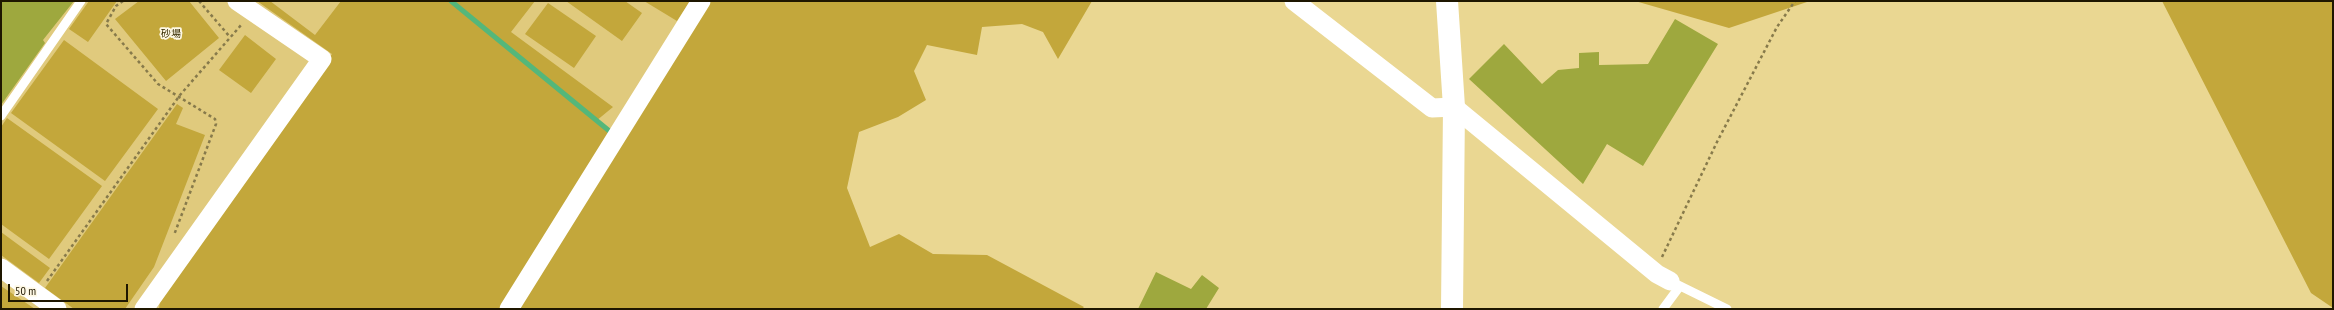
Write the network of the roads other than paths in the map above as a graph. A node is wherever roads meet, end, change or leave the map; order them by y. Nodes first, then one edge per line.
1 (81, 1) edge
2 (701, 1) edge
3 (1294, 1) edge
4 (1448, 1) edge
5 (245, 6) edge
6 (1454, 107) junction
7 (1, 116) edge
8 (1, 268) edge
9 (1668, 280) junction
10 (57, 309) edge
11 (144, 309) edge
12 (509, 309) edge
13 (1452, 309) edge
14 (1663, 309) edge
15 (1727, 309) edge

1 - 7 lane
2 - 12 street
3 - 6 street
4 - 6 street
5 - 11 street
6 - 9 street
6 - 13 street
8 - 10 street
9 - 14 lane
9 - 15 lane

